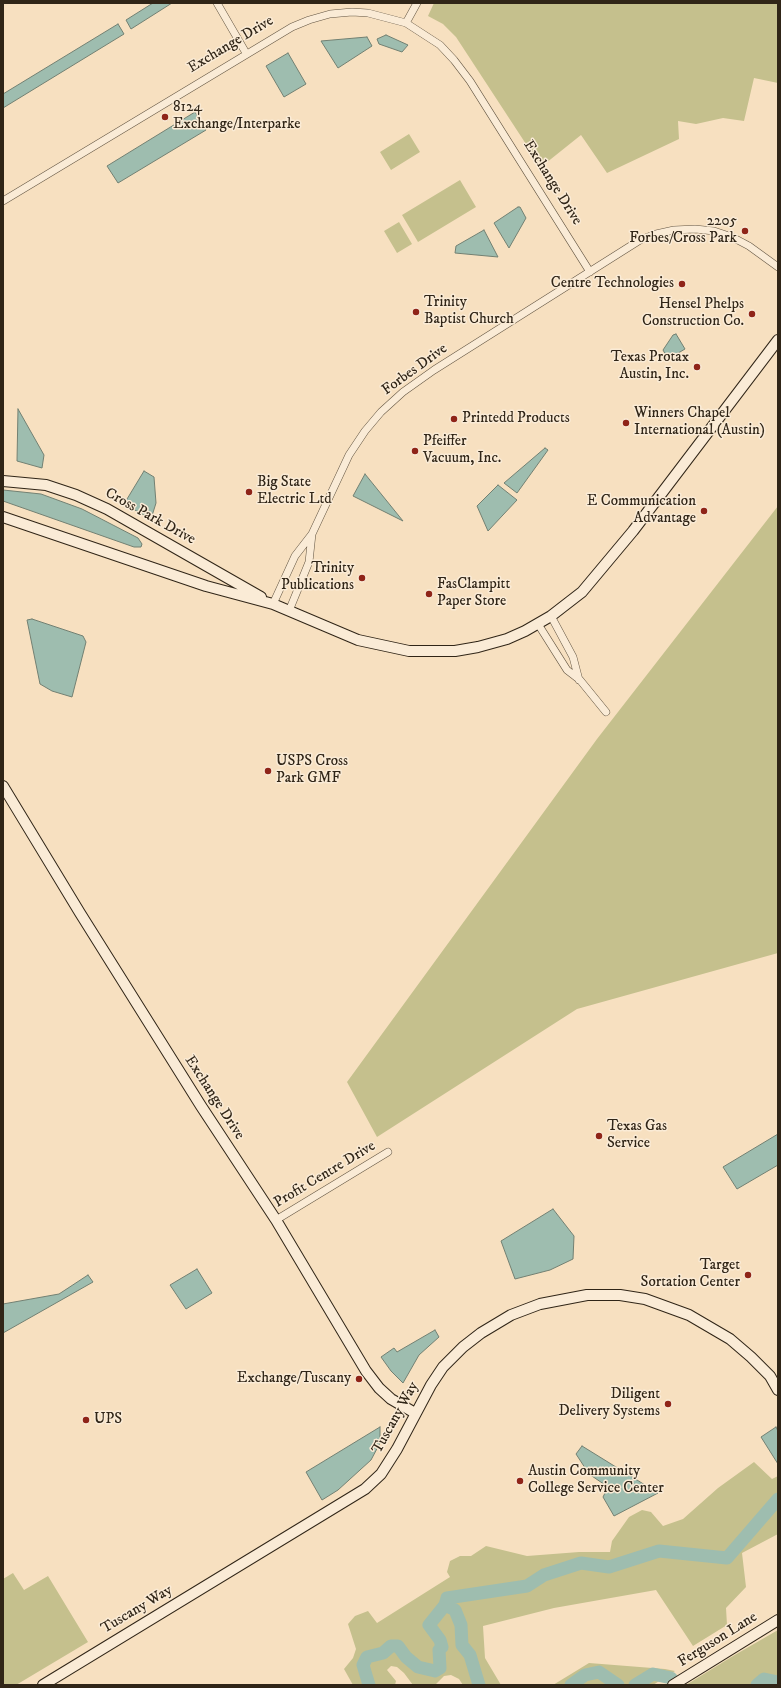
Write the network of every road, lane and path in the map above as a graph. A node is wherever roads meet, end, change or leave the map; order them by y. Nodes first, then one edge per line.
1 (217, 3) edge
2 (417, 3) edge
3 (406, 23) junction
4 (246, 53) junction
5 (3, 201) edge
6 (778, 267) edge
7 (590, 272) junction
8 (778, 340) edge
9 (3, 481) edge
10 (3, 517) edge
11 (312, 534) junction
12 (273, 604) junction
13 (289, 611) junction
14 (551, 616) junction
15 (538, 624) junction
16 (580, 680) junction
17 (606, 712) dead end
18 (3, 787) edge
19 (388, 1152) dead end
20 (276, 1220) junction
21 (778, 1390) edge
22 (416, 1413) junction
23 (778, 1620) edge
24 (43, 1685) edge
25 (673, 1685) edge

1 - 4 street
2 - 3 street
3 - 4 street, Exchange Drive
3 - 7 street, Exchange Drive
4 - 5 street, Exchange Drive
6 - 7 street, Forbes Drive
7 - 11 street, Forbes Drive
8 - 14 street, Cross Park Drive
9 - 12 street, Cross Park Drive
10 - 12 street, Cross Park Drive
11 - 12 street, Forbes Drive
11 - 13 street, Forbes Drive
12 - 13 street, Cross Park Drive
13 - 15 street, Cross Park Drive
14 - 15 street, Cross Park Drive
14 - 16 street
15 - 16 street
16 - 17 street
18 - 20 street, Exchange Drive
19 - 20 street, Profit Centre Drive
20 - 22 street, Exchange Drive
21 - 22 street, Tuscany Way
22 - 24 street, Tuscany Way
23 - 25 street, Ferguson Lane

